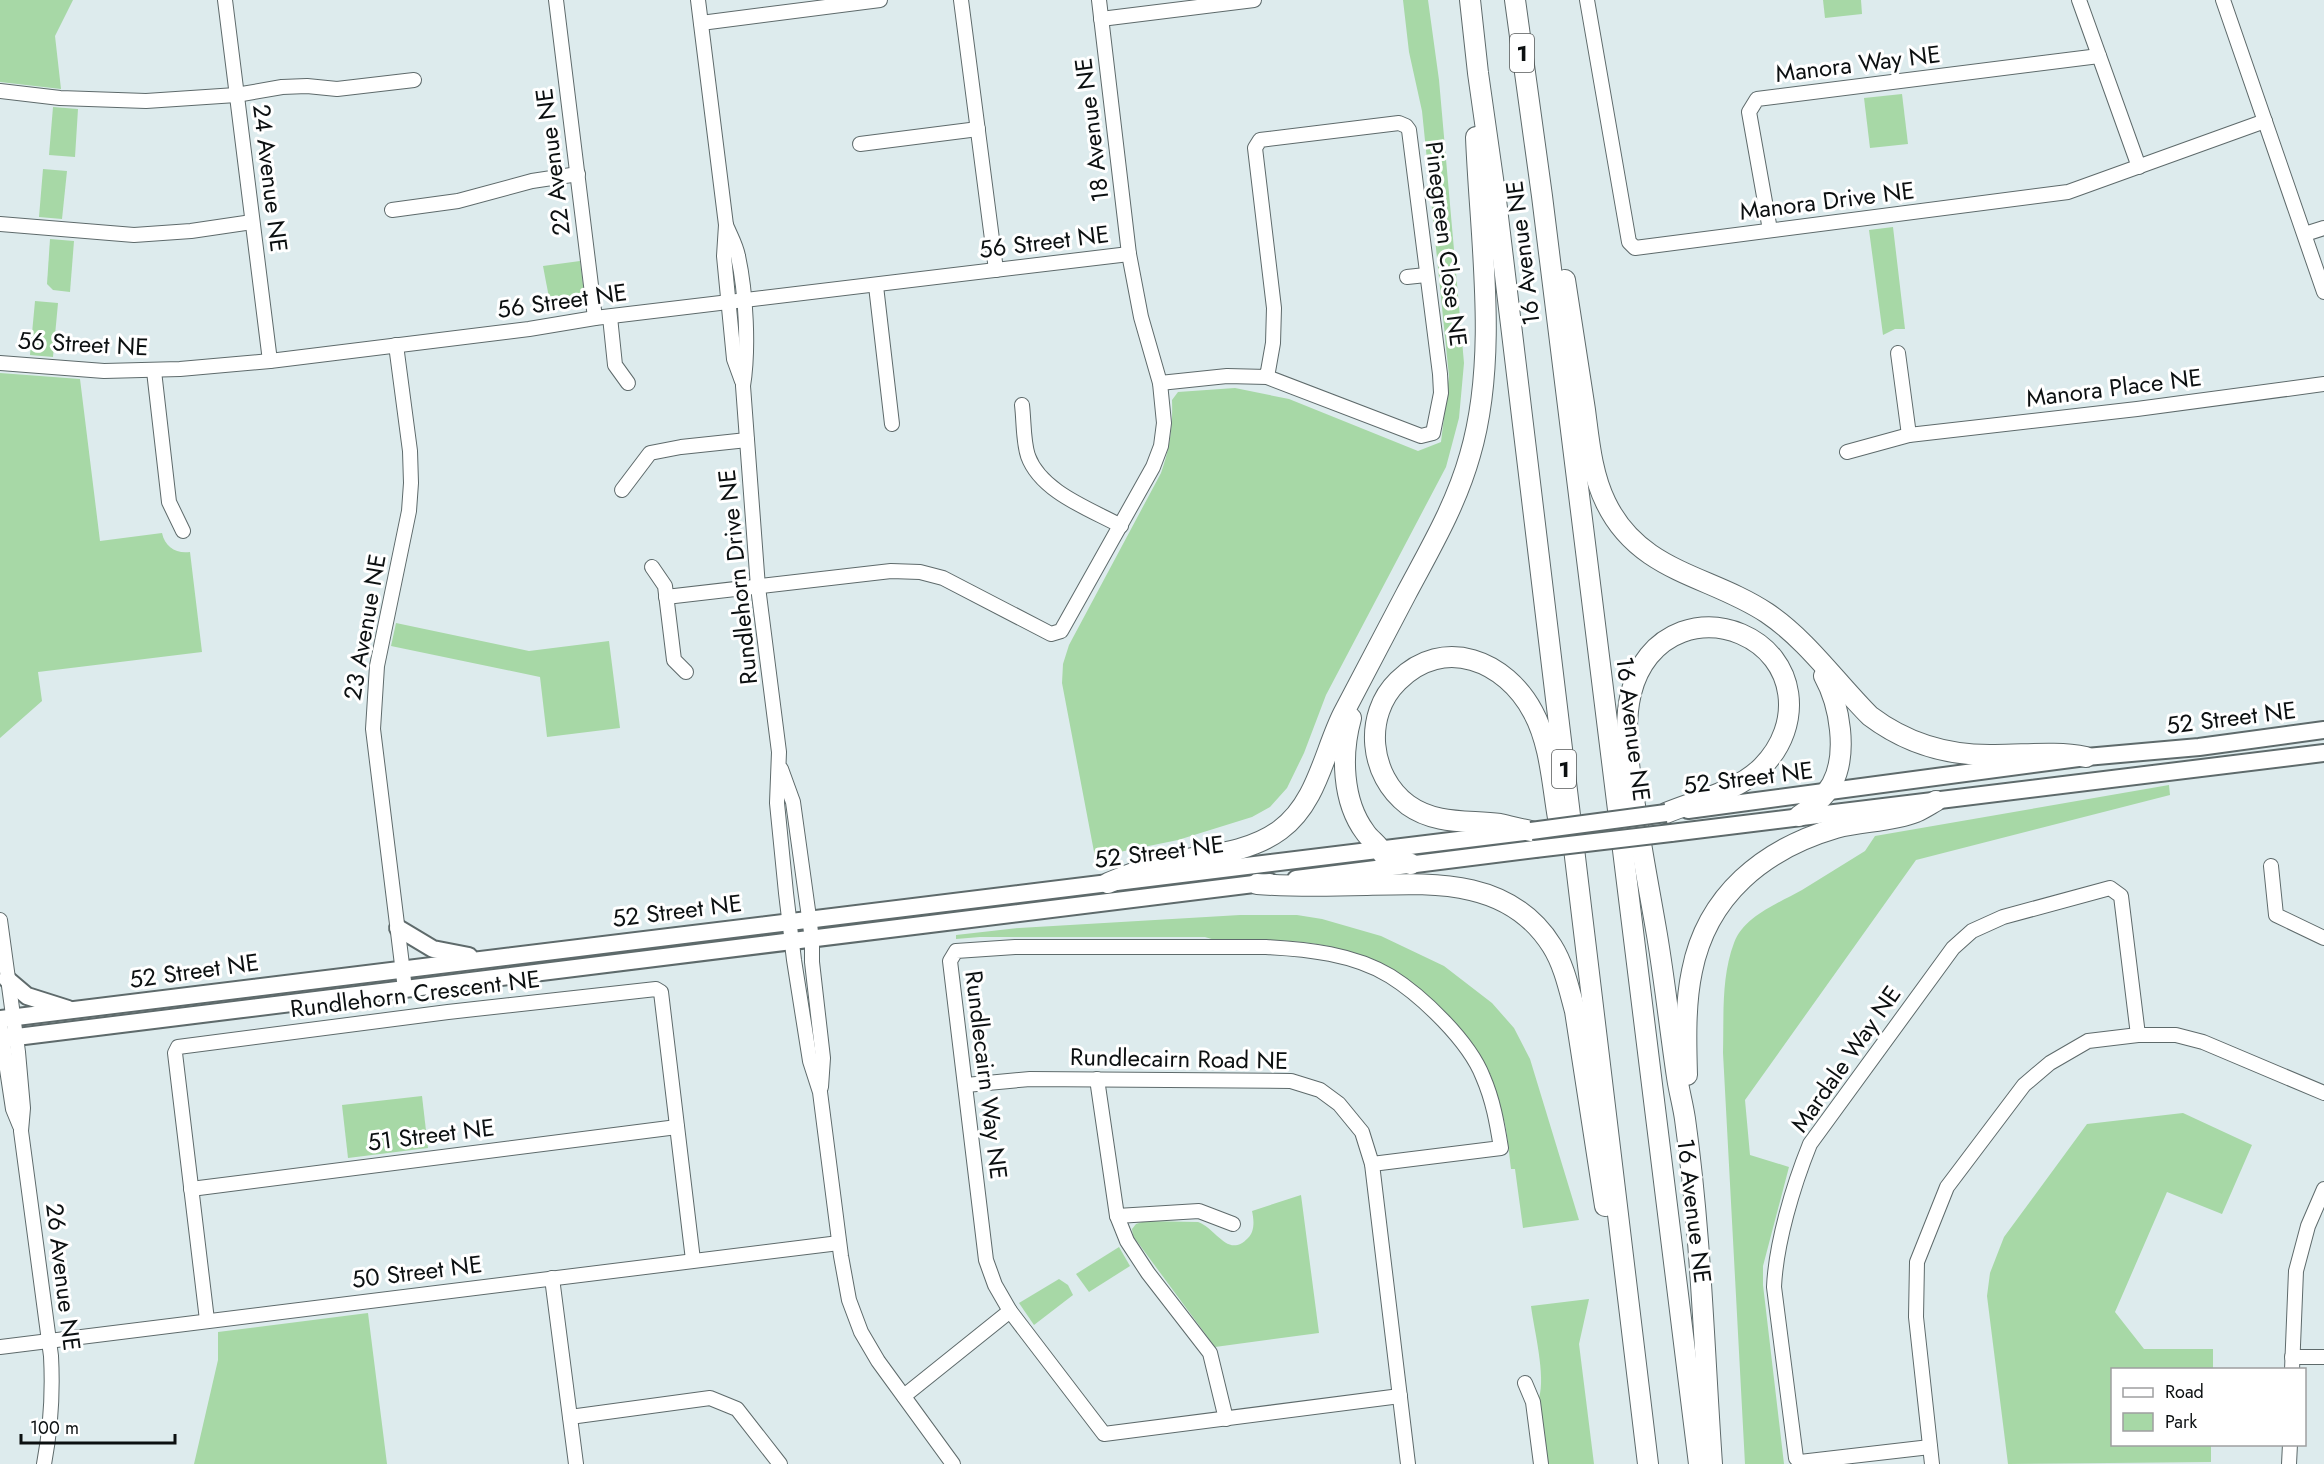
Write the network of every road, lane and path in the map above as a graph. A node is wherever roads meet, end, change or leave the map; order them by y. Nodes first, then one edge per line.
1 (225, 0) edge
2 (556, 0) edge
3 (698, 0) edge
4 (880, 0) edge
5 (962, 0) edge
6 (1099, 0) edge
7 (1254, 0) edge
8 (1470, 0) edge
9 (1515, 0) edge
10 (1587, 0) edge
11 (2079, 0) edge
12 (2223, 0) edge
13 (1101, 19) junction
14 (701, 23) junction
15 (2098, 56) junction
16 (1478, 74) junction
17 (414, 80) dead end
18 (0, 92) edge
19 (236, 95) junction
20 (1530, 107) junction
21 (2265, 121) junction
22 (978, 129) junction
23 (860, 144) dead end
24 (2139, 167) junction
25 (578, 174) junction
26 (392, 210) dead end
27 (252, 222) junction
28 (0, 224) edge
29 (2324, 228) edge
30 (1770, 230) junction
31 (2305, 234) junction
32 (1129, 254) junction
33 (996, 270) junction
34 (1426, 275) junction
35 (1407, 277) dead end
36 (876, 286) junction
37 (2324, 292) edge
38 (736, 302) junction
39 (610, 316) junction
40 (595, 318) junction
41 (396, 345) junction
42 (1898, 353) dead end
43 (270, 361) junction
44 (0, 363) edge
45 (154, 371) junction
46 (1267, 377) junction
47 (628, 383) dead end
48 (1160, 383) junction
49 (2324, 384) edge
50 (1022, 405) dead end
51 (892, 424) dead end
52 (1909, 435) junction
53 (747, 440) junction
54 (1847, 452) dead end
55 (622, 490) dead end
56 (1121, 526) junction
57 (183, 531) dead end
58 (652, 567) dead end
59 (758, 587) junction
60 (666, 597) junction
61 (1811, 653) junction
62 (686, 672) dead end
63 (1360, 684) junction
64 (2324, 730) edge
65 (2324, 753) edge
66 (2086, 757) junction
67 (780, 764) junction
68 (1826, 792) junction
69 (1936, 801) junction
70 (1666, 813) junction
71 (1799, 816) junction
72 (1533, 840) junction
73 (1381, 849) junction
74 (1411, 864) junction
75 (2271, 866) dead end
76 (1108, 883) junction
77 (1257, 884) junction
78 (808, 919) junction
79 (0, 921) edge
80 (789, 922) junction
81 (398, 928) junction
82 (2324, 938) edge
83 (812, 939) junction
84 (791, 942) junction
85 (484, 959) junction
86 (403, 969) junction
87 (7, 979) junction
88 (405, 989) junction
89 (75, 1011) junction
90 (5, 1029) edge
91 (2138, 1035) junction
92 (1600, 1064) junction
93 (1097, 1079) junction
94 (966, 1085) junction
95 (820, 1092) junction
96 (2324, 1093) edge
97 (1684, 1116) junction
98 (677, 1127) junction
99 (1372, 1164) junction
100 (191, 1189) junction
101 (2324, 1189) edge
102 (1117, 1216) junction
103 (1233, 1224) dead end
104 (839, 1243) junction
105 (693, 1260) junction
106 (552, 1278) junction
107 (1010, 1311) junction
108 (207, 1320) junction
109 (50, 1341) junction
110 (0, 1347) edge
111 (2324, 1357) edge
112 (2292, 1363) edge
113 (1525, 1383) dead end
114 (904, 1396) junction
115 (1400, 1396) junction
116 (570, 1417) junction
117 (1226, 1419) junction
118 (2290, 1446) edge
119 (1930, 1447) junction
120 (44, 1464) edge
121 (576, 1464) edge
122 (780, 1464) edge
123 (953, 1464) edge
124 (1408, 1464) edge
125 (1541, 1464) edge
126 (1648, 1464) edge
127 (1699, 1464) edge
128 (1712, 1464) edge
129 (1932, 1464) edge
130 (2289, 1464) edge

1 - 19 street, 24 Avenue NE
2 - 25 street, 22 Avenue NE
3 - 14 street, Rundlehorn Drive NE
4 - 14 street
5 - 22 street
6 - 13 street, 18 Avenue NE
7 - 13 street
8 - 16 highway, 16 Avenue NE / 1
9 - 20 highway, 16 Avenue NE / 1
10 - 30 street, Manora Drive NE
11 - 15 street
12 - 21 street
13 - 32 street, 18 Avenue NE
14 - 38 street, Rundlehorn Drive NE
15 - 24 street
15 - 30 street, Manora Way NE
16 - 63 highway
16 - 92 highway, 16 Avenue NE / 1
17 - 19 street
18 - 19 street
19 - 27 street, 24 Avenue NE
20 - 61 highway
20 - 127 highway, 16 Avenue NE / 1
21 - 24 street, Manora Drive NE
21 - 31 street
22 - 23 street
22 - 33 street
24 - 30 street, Manora Drive NE
25 - 26 street
25 - 40 street, 22 Avenue NE
27 - 28 street
27 - 43 street, 24 Avenue NE
29 - 31 street
31 - 37 street
32 - 33 street, 56 Street NE
32 - 48 street, 18 Avenue NE
33 - 36 street, 56 Street NE
34 - 35 street
34 - 46 street, Pinegreen Close NE
34 - 46 street, Pinegreen Close NE
36 - 38 street, 56 Street NE
36 - 51 street
38 - 39 street, 56 Street NE
38 - 53 street, Rundlehorn Drive NE
39 - 40 street, 56 Street NE
39 - 47 street
40 - 41 street, 56 Street NE
41 - 43 street, 56 Street NE
41 - 81 street, 23 Avenue NE
42 - 52 street
43 - 45 street, 56 Street NE
44 - 45 street, 56 Street NE
45 - 57 street
46 - 48 street, Pinegreen Close NE
48 - 56 street, 18 Avenue NE
49 - 52 street, Manora Place NE
50 - 56 street
52 - 54 street, Manora Place NE
53 - 55 street
53 - 59 street, Rundlehorn Drive NE
56 - 59 street, 18 Avenue NE
58 - 60 street
59 - 60 street, 18 Avenue NE
59 - 67 street, Rundlehorn Drive NE
60 - 62 street
61 - 66 highway
61 - 68 highway
63 - 73 highway
63 - 76 highway
64 - 66 main road, 52 Street NE
65 - 69 main road, 52 Street NE
66 - 68 main road, 52 Street NE
67 - 78 street, Rundlehorn Drive NE
67 - 80 street, Rundlehorn Drive NE
68 - 70 main road, 52 Street NE
68 - 71 highway
69 - 71 main road, 52 Street NE
69 - 97 highway
70 - 72 main road, 52 Street NE, bridge
70 - 97 highway
71 - 72 main road, 52 Street NE, bridge
72 - 73 main road, 52 Street NE
72 - 74 main road, 52 Street NE
72 - 92 highway
73 - 74 highway
73 - 76 main road, 52 Street NE
74 - 77 main road, 52 Street NE
75 - 82 street
76 - 78 main road, 52 Street NE
77 - 83 main road, 52 Street NE
77 - 126 highway
78 - 80 main road, 52 Street NE
78 - 83 street, Rundlehorn Drive NE
79 - 87 street, 26 Avenue NE
80 - 84 street, Rundlehorn Drive NE
80 - 85 main road, 52 Street NE
81 - 85 main road
81 - 86 street, 23 Avenue NE
83 - 84 main road, 52 Street NE
83 - 95 street, Rundlehorn Drive NE
84 - 88 main road, 52 Street NE
84 - 95 street, Rundlehorn Drive NE
85 - 86 main road, 52 Street NE
86 - 88 street, 23 Avenue NE
86 - 89 main road, 52 Street NE
87 - 89 main road
87 - 90 street, 26 Avenue NE
88 - 90 main road, 52 Street NE
89 - 90 main road, 52 Street NE
90 - 109 street, 26 Avenue NE
91 - 96 street
91 - 119 street
91 - 119 street, Mardale Way NE
92 - 126 highway, 16 Avenue NE / 1
93 - 94 street, Rundlecairn Road NE
93 - 99 street, Rundlecairn Road NE
93 - 102 street
94 - 99 street, Rundlecairn Way NE
94 - 107 street, Rundlecairn Way NE
95 - 104 street, Rundlehorn Drive NE
97 - 128 highway
98 - 100 street, 51 Street NE
98 - 100 street, Rundlehorn Crescent NE
98 - 105 street, Rundlehorn Crescent NE
99 - 115 street, Rundlecairn Road NE
100 - 108 street, Rundlehorn Crescent NE
101 - 112 street
102 - 103 street
102 - 117 street
104 - 105 street, 50 Street NE
104 - 114 street, Rundlehorn Drive NE
105 - 106 street, 50 Street NE
106 - 108 street, 50 Street NE
106 - 116 street
107 - 114 street
107 - 117 street, Rundlecairn Way NE
108 - 109 street, 50 Street NE
109 - 110 street, 50 Street NE
109 - 120 street, 26 Avenue NE
111 - 112 street
113 - 125 street
114 - 123 street, Rundlehorn Drive NE
115 - 117 street, Rundlecairn Way NE
115 - 124 street, Rundlecairn Road NE
116 - 121 street
116 - 122 street
118 - 130 street
119 - 129 street

